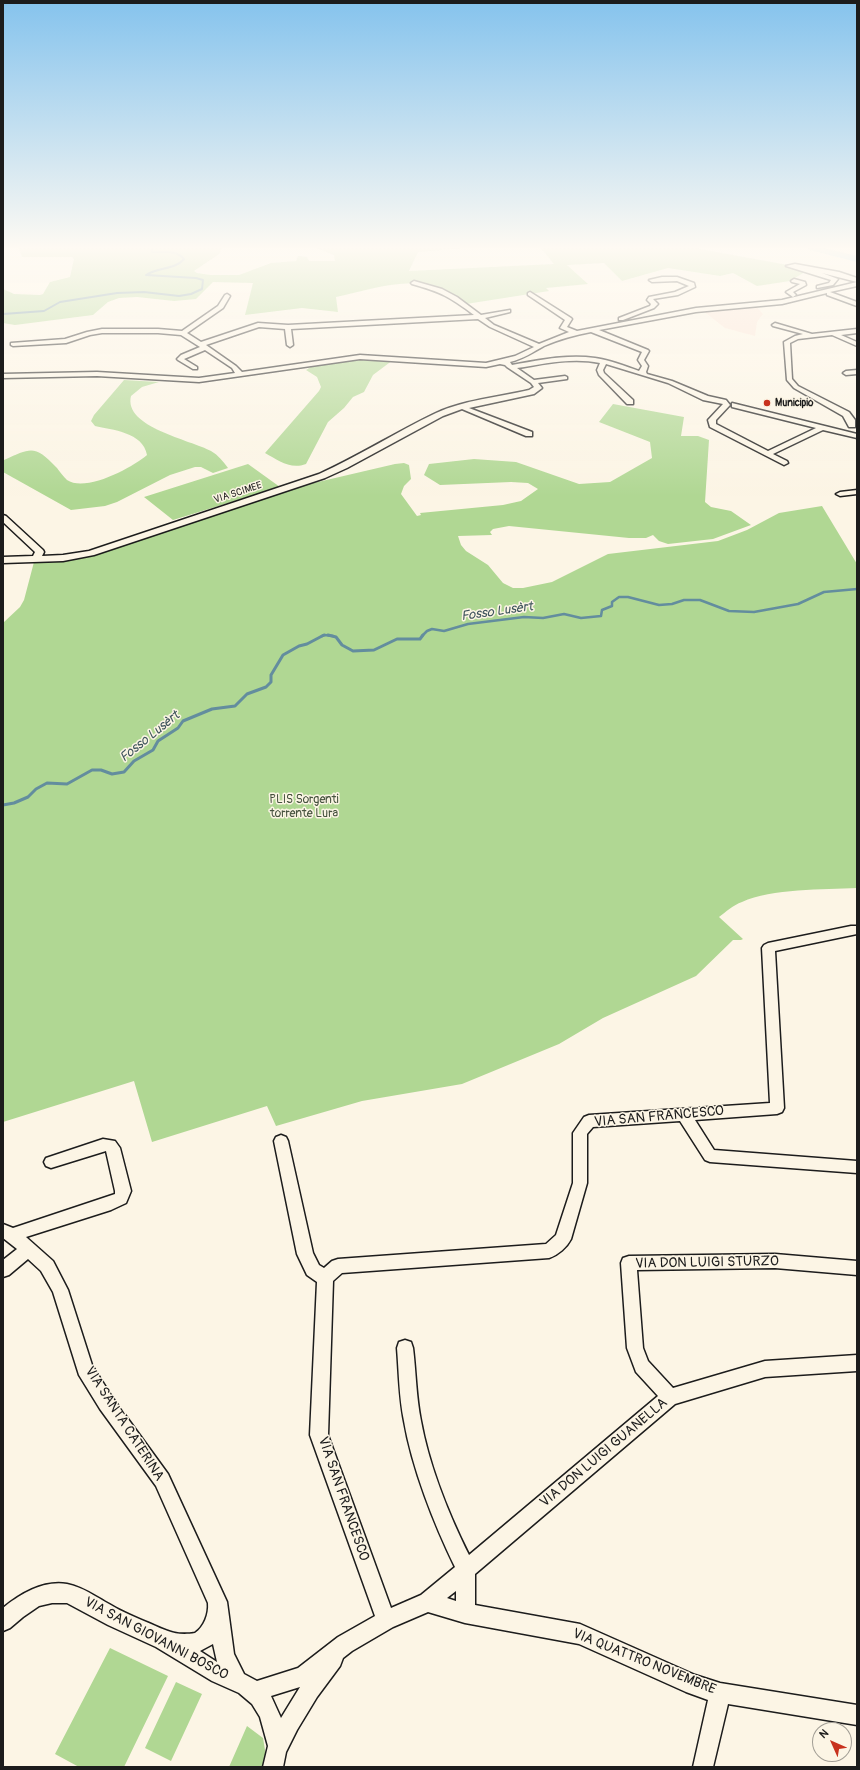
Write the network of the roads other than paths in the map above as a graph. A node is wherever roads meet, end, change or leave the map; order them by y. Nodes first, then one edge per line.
1 (187, 331) edge
2 (241, 331) edge
3 (286, 331) edge
4 (503, 331) edge
5 (571, 331) edge
6 (590, 331) joint
7 (796, 331) edge
8 (857, 331) edge
9 (183, 333) junction
10 (578, 333) junction
11 (833, 333) junction
12 (812, 335) junction
13 (13, 344) dead end
14 (857, 344) edge
15 (290, 345) dead end
16 (202, 346) junction
17 (538, 346) junction
18 (497, 362) junction
19 (606, 362) junction
20 (513, 367) junction
21 (196, 368) dead end
22 (857, 372) edge
23 (846, 373) dead end
24 (240, 374) junction
25 (643, 374) junction
26 (3, 376) edge
27 (565, 378) dead end
28 (534, 386) junction
29 (630, 402) dead end
30 (724, 403) junction
31 (736, 404) junction
32 (467, 406) junction
33 (849, 425) edge
34 (823, 427) junction
35 (528, 434) dead end
36 (857, 436) edge
37 (768, 454) junction
38 (784, 463) dead end
39 (857, 492) edge
40 (840, 494) dead end
41 (3, 518) edge
42 (36, 559) junction
43 (3, 560) edge
44 (857, 930) edge
45 (684, 1115) junction
46 (281, 1141) dead end
47 (51, 1162) dead end
48 (857, 1168) edge
49 (8, 1233) edge
50 (29, 1249) junction
51 (857, 1268) edge
52 (3, 1270) edge
53 (325, 1278) junction
54 (405, 1348) dead end
55 (857, 1364) edge
56 (670, 1397) junction
57 (466, 1570) junction
58 (217, 1602) junction
59 (428, 1602) junction
60 (465, 1613) junction
61 (386, 1620) junction
62 (3, 1621) edge
63 (170, 1643) junction
64 (346, 1644) junction
65 (246, 1687) junction
66 (720, 1693) junction
67 (857, 1714) edge
68 (278, 1747) junction
69 (274, 1767) edge
70 (703, 1767) edge

1 - 9 street
2 - 16 street
3 - 15 street
4 - 17 street
5 - 10 street
6 - 10 street
6 - 25 street
7 - 12 street
8 - 11 street
9 - 13 street
9 - 16 street
10 - 17 street
11 - 12 street
11 - 14 street
12 - 33 street
16 - 21 street
16 - 24 street
17 - 18 street
18 - 20 street
18 - 24 street
18 - 28 street
19 - 20 street
19 - 25 street
19 - 29 street
20 - 28 street
22 - 23 street
24 - 26 street
25 - 30 street
27 - 28 street
28 - 32 street, VIA SCIMEE
30 - 31 street
30 - 37 street
31 - 33 street
31 - 34 street
32 - 35 street
32 - 42 street, VIA SCIMEE
34 - 36 street
34 - 37 street
37 - 38 street
39 - 40 street
41 - 42 street
42 - 43 street, VIA SCIMEE
44 - 45 street, VIA SAN FRANCESCO
45 - 48 street
45 - 53 street, VIA SAN FRANCESCO
46 - 53 street
47 - 49 street, VIA SANTA CATERINA
49 - 50 street, VIA SANTA CATERINA
50 - 52 street
50 - 58 street, VIA SANTA CATERINA
51 - 56 street, VIA DON LUIGI STURZO
53 - 61 street, VIA SAN FRANCESCO
54 - 57 street
55 - 56 street, VIA DON LUIGI GUANELLA
56 - 57 street, VIA DON LUIGI GUANELLA
57 - 59 street, VIA DON LUIGI GUANELLA
57 - 60 street
58 - 63 street, VIA SANTA CATERINA
58 - 65 street, VIA SANTA CATERINA
59 - 60 street, VIA QUATTRO NOVEMBRE
59 - 61 street
60 - 66 street, VIA QUATTRO NOVEMBRE
61 - 64 street
62 - 63 street, VIA SAN GIOVANNI BOSCO
63 - 65 street, VIA SAN GIOVANNI BOSCO
64 - 65 street
64 - 68 street
65 - 68 street, VIA SAN GIOVANNI BOSCO
66 - 67 street, VIA QUATTRO NOVEMBRE
66 - 70 street
68 - 69 street

